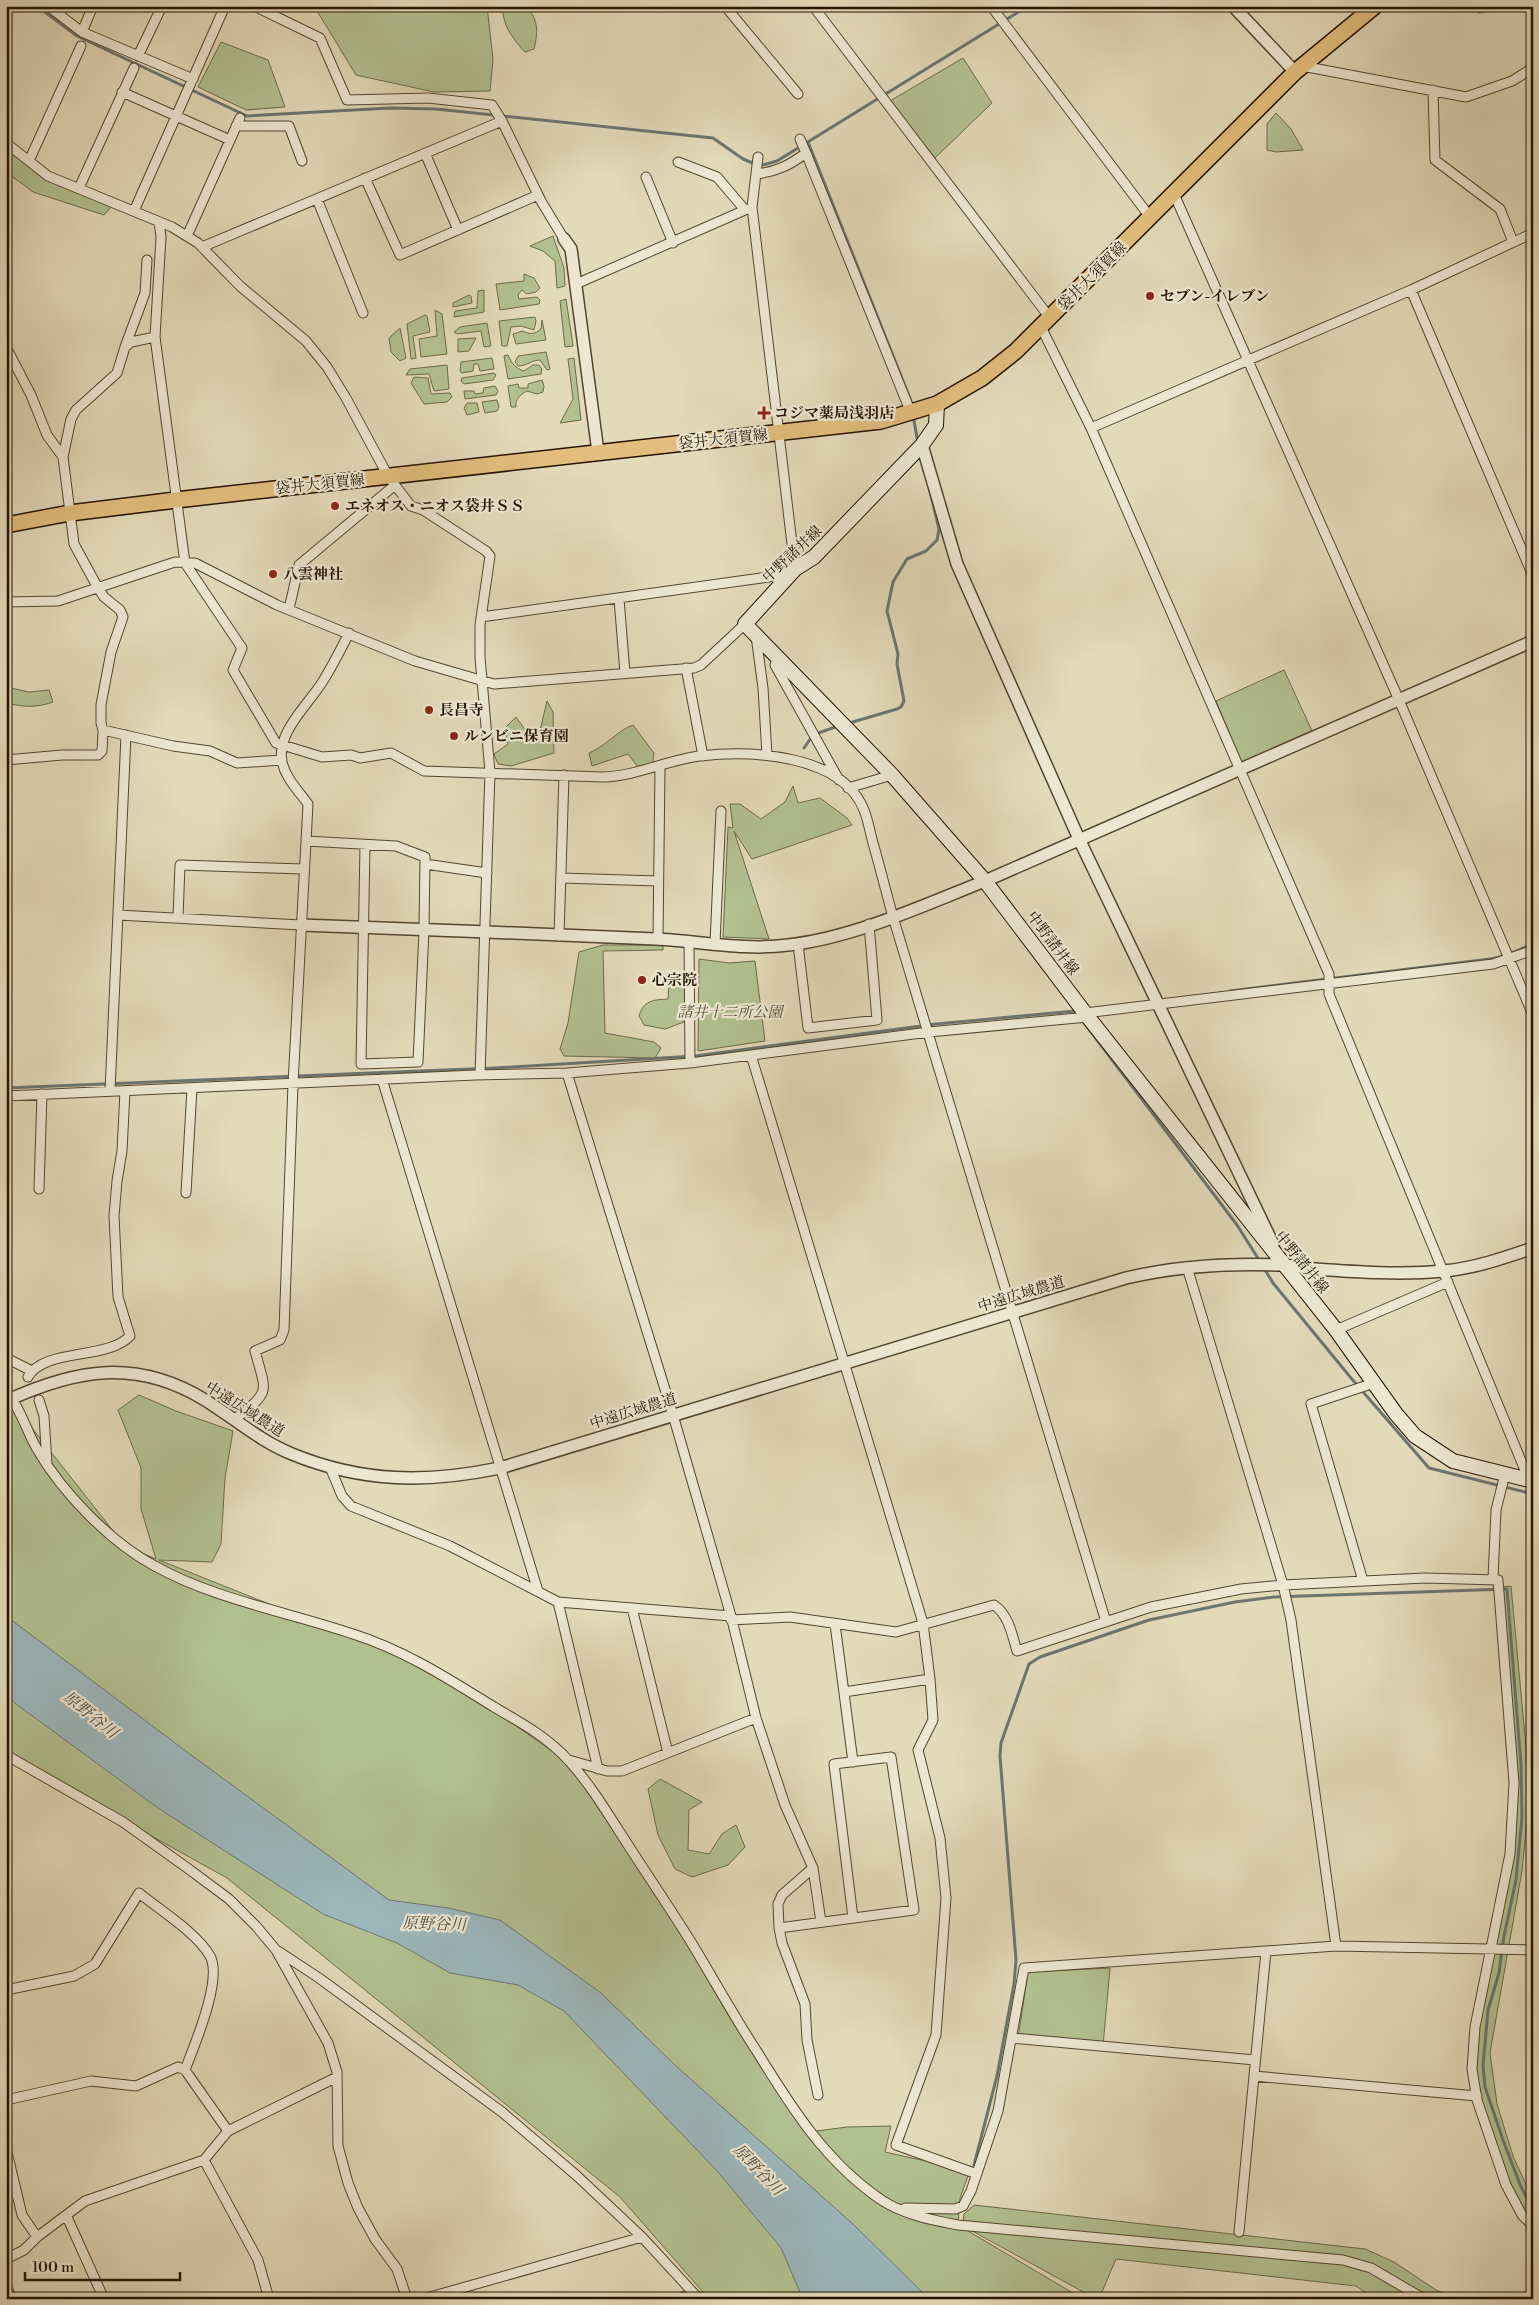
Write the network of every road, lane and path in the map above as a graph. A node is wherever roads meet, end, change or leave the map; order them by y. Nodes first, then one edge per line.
1 (48, 6) edge
2 (93, 6) edge
3 (162, 6) edge
4 (225, 6) edge
5 (254, 6) edge
6 (724, 6) edge
7 (812, 6) edge
8 (991, 6) edge
9 (1233, 6) edge
10 (1375, 6) edge
11 (82, 32) junction
12 (81, 46) dead end
13 (138, 56) junction
14 (134, 68) dead end
15 (1533, 68) edge
16 (1299, 69) junction
17 (193, 79) junction
18 (1433, 90) junction
19 (122, 92) junction
20 (798, 94) dead end
21 (177, 115) junction
22 (502, 121) junction
23 (800, 139) dead end
24 (230, 140) junction
25 (6, 143) edge
26 (425, 153) junction
27 (806, 153) junction
28 (758, 157) dead end
29 (29, 161) junction
30 (302, 161) dead end
31 (678, 162) dead end
32 (756, 174) junction
33 (646, 177) dead end
34 (365, 178) junction
35 (79, 188) junction
36 (1174, 194) junction
37 (538, 196) junction
38 (317, 199) junction
39 (748, 209) junction
40 (134, 211) junction
41 (1150, 217) junction
42 (159, 222) junction
43 (458, 230) junction
44 (1533, 233) edge
45 (187, 236) junction
46 (564, 239) joint
47 (1513, 242) junction
48 (672, 243) junction
49 (202, 247) junction
50 (147, 260) dead end
51 (576, 284) junction
52 (1411, 290) junction
53 (363, 313) dead end
54 (1045, 322) junction
55 (155, 337) junction
56 (6, 347) edge
57 (125, 347) junction
58 (1248, 360) junction
59 (937, 404) junction
60 (911, 414) junction
61 (1091, 428) junction
62 (779, 433) junction
63 (922, 445) junction
64 (598, 452) junction
65 (63, 457) junction
66 (391, 481) junction
67 (176, 500) junction
68 (70, 513) junction
69 (6, 524) edge
70 (186, 562) junction
71 (792, 572) junction
72 (1533, 576) edge
73 (98, 588) junction
74 (619, 599) junction
75 (6, 602) edge
76 (289, 610) junction
77 (481, 617) junction
78 (745, 624) junction
79 (349, 633) junction
80 (756, 636) junction
81 (1533, 641) edge
82 (778, 656) junction
83 (686, 668) junction
84 (625, 673) junction
85 (482, 681) junction
86 (1399, 700) junction
87 (103, 730) junction
88 (126, 735) junction
89 (282, 745) junction
90 (766, 755) junction
91 (703, 756) junction
92 (6, 760) edge
93 (282, 760) junction
94 (660, 766) junction
95 (1239, 769) junction
96 (490, 772) junction
97 (564, 775) junction
98 (892, 775) junction
99 (840, 782) junction
100 (848, 788) junction
101 (721, 811) dead end
102 (1080, 839) junction
103 (306, 841) junction
104 (365, 845) junction
105 (425, 864) junction
106 (304, 869) junction
107 (487, 873) junction
108 (561, 878) junction
109 (658, 881) junction
110 (985, 881) junction
111 (118, 915) junction
112 (893, 916) junction
113 (178, 918) junction
114 (869, 924) junction
115 (301, 925) junction
116 (363, 927) junction
117 (424, 930) junction
118 (485, 932) junction
119 (559, 936) junction
120 (658, 939) junction
121 (689, 941) junction
122 (714, 943) junction
123 (798, 944) junction
124 (1533, 950) edge
125 (1508, 955) junction
126 (1329, 984) junction
127 (1158, 1004) junction
128 (1086, 1015) junction
129 (1533, 1015) edge
130 (929, 1032) junction
131 (751, 1055) junction
132 (690, 1063) junction
133 (567, 1073) junction
134 (480, 1075) junction
135 (382, 1079) junction
136 (293, 1084) junction
137 (192, 1088) junction
138 (124, 1091) junction
139 (110, 1092) junction
140 (42, 1094) junction
141 (6, 1096) edge
142 (39, 1188) dead end
143 (186, 1193) dead end
144 (1533, 1248) edge
145 (1283, 1265) junction
146 (1187, 1267) junction
147 (1444, 1271) junction
148 (1448, 1282) junction
149 (1012, 1312) junction
150 (1336, 1330) junction
151 (6, 1358) edge
152 (844, 1364) junction
153 (1374, 1383) junction
154 (8, 1397) edge
155 (39, 1400) dead end
156 (673, 1415) junction
157 (234, 1420) junction
158 (47, 1466) junction
159 (330, 1467) junction
160 (500, 1468) junction
161 (1505, 1474) junction
162 (1531, 1480) edge
163 (1493, 1580) junction
164 (1363, 1581) junction
165 (1283, 1585) junction
166 (538, 1591) junction
167 (558, 1602) junction
168 (632, 1608) junction
169 (731, 1618) junction
170 (1106, 1622) junction
171 (835, 1624) junction
172 (922, 1624) junction
173 (930, 1679) junction
174 (844, 1692) junction
175 (756, 1718) junction
176 (668, 1752) junction
177 (6, 1755) edge
178 (569, 1760) junction
179 (853, 1762) junction
180 (598, 1769) junction
181 (812, 1868) junction
182 (853, 1918) junction
183 (821, 1922) junction
184 (778, 1928) junction
185 (1336, 1946) junction
186 (276, 1950) junction
187 (1490, 1950) junction
188 (1533, 1950) edge
189 (1266, 1951) junction
190 (6, 1990) edge
191 (1012, 2038) junction
192 (1255, 2060) junction
193 (185, 2070) junction
194 (337, 2076) junction
195 (1254, 2076) junction
196 (818, 2095) dead end
197 (1477, 2096) junction
198 (6, 2100) edge
199 (228, 2131) junction
200 (6, 2148) edge
201 (204, 2160) junction
202 (978, 2174) junction
203 (898, 2208) junction
204 (67, 2217) junction
205 (1533, 2226) edge
206 (1239, 2232) dead end
207 (37, 2237) junction
208 (642, 2237) junction
209 (6, 2259) edge
210 (6, 2283) edge
211 (11, 2299) edge
212 (104, 2299) edge
213 (269, 2299) edge
214 (407, 2299) edge
215 (423, 2299) edge
216 (699, 2299) edge
217 (1424, 2299) edge

1 - 11 street
2 - 11 street
3 - 13 street
4 - 17 street
5 - 22 street
6 - 20 street
7 - 54 street
8 - 41 street
9 - 16 street
10 - 16 main road, 袋井大須賀線
11 - 13 street
12 - 29 street
13 - 17 street
14 - 19 street
15 - 18 street
16 - 18 street
16 - 36 main road, 袋井大須賀線
17 - 21 street
18 - 47 street
19 - 21 street
19 - 35 street
21 - 24 street
21 - 40 street
22 - 26 street
22 - 37 street
23 - 27 street
24 - 30 street
24 - 45 street
25 - 29 street
26 - 34 street
26 - 43 street
27 - 32 street
27 - 60 street
28 - 32 street
29 - 35 street
31 - 39 street
32 - 39 street
33 - 48 street
34 - 38 street
34 - 43 street
35 - 40 street
36 - 41 main road, 袋井大須賀線
36 - 58 street
37 - 43 street
37 - 46 street
38 - 49 street
38 - 53 street
39 - 48 street
39 - 62 street
40 - 42 street
41 - 54 main road, 袋井大須賀線
42 - 45 street
42 - 55 street
44 - 47 street
45 - 49 street
46 - 51 street
47 - 52 street
48 - 51 street
49 - 66 street
50 - 57 street
51 - 64 street
52 - 58 street
52 - 72 street
54 - 59 main road, 袋井大須賀線
54 - 61 street
55 - 57 street
55 - 67 street
56 - 65 street
57 - 65 street
58 - 61 street
58 - 86 street
59 - 60 main road, 袋井大須賀線
59 - 63 main road, 中野諸井線
60 - 62 main road, 袋井大須賀線
61 - 95 street
62 - 64 main road, 袋井大須賀線
62 - 71 street
63 - 71 main road, 中野諸井線
63 - 102 street
64 - 66 main road, 袋井大須賀線
65 - 68 street
66 - 67 main road, 袋井大須賀線
66 - 76 street
66 - 77 street
67 - 68 main road, 袋井大須賀線
67 - 70 street
68 - 69 main road, 袋井大須賀線
68 - 73 street
70 - 73 street
70 - 76 street
70 - 89 street
71 - 74 street
71 - 78 main road, 中野諸井線
73 - 75 street
73 - 87 street
74 - 77 street
74 - 84 street
76 - 79 street
77 - 85 street
78 - 80 main road, 中野諸井線
78 - 83 street
79 - 85 street
79 - 89 street
80 - 82 main road, 中野諸井線
80 - 90 street
81 - 86 street
82 - 98 main road, 中野諸井線
82 - 99 street
83 - 84 street
83 - 91 street
84 - 85 street
85 - 96 street
86 - 95 street
86 - 125 street
87 - 88 street
87 - 92 street
88 - 93 street
88 - 111 street
89 - 93 street
89 - 96 street
90 - 91 street
90 - 99 street
91 - 94 street
93 - 103 street
94 - 97 street
94 - 109 street
95 - 102 street
95 - 126 street
96 - 97 street
96 - 107 street
97 - 108 street
98 - 100 street
98 - 110 main road, 中野諸井線
99 - 100 street
100 - 112 street
101 - 122 street
102 - 110 street
102 - 127 street
103 - 104 street
103 - 106 street
104 - 105 street
104 - 116 street
105 - 107 street
105 - 117 street
106 - 113 street
106 - 115 street
107 - 118 street
108 - 109 street
108 - 119 street
109 - 120 street
110 - 112 street
110 - 128 main road, 中野諸井線
111 - 113 street
111 - 139 street
112 - 114 street
112 - 130 street
113 - 115 street
114 - 123 street
114 - 123 street
115 - 116 street
115 - 136 street
116 - 117 street
116 - 117 street
117 - 118 street
118 - 119 street
118 - 134 street
119 - 120 street
120 - 121 street
121 - 122 street
121 - 132 street
122 - 123 street
124 - 125 street
125 - 126 street
125 - 129 street
126 - 127 street
126 - 147 street
127 - 128 street
127 - 145 street
128 - 130 street
128 - 145 main road, 中野諸井線
130 - 131 street
130 - 149 street
131 - 132 street
131 - 152 street
132 - 133 street
133 - 134 street
133 - 156 street
134 - 135 street
135 - 136 street
135 - 160 street
136 - 137 street
136 - 157 street
137 - 138 street
137 - 143 street
138 - 139 street
138 - 151 street
139 - 140 street
140 - 141 street
140 - 142 street
144 - 147 street, 中遠広域農道
145 - 146 street, 中遠広域農道
145 - 147 street, 中遠広域農道
145 - 150 main road, 中野諸井線
146 - 149 street, 中遠広域農道
146 - 165 street
147 - 148 street
148 - 150 street
148 - 162 street
149 - 152 street, 中遠広域農道
149 - 170 street
150 - 153 main road, 中野諸井線
152 - 156 street, 中遠広域農道
152 - 172 street
153 - 161 main road, 中野諸井線
153 - 164 street
154 - 157 street, 中遠広域農道
154 - 158 street
155 - 158 street
156 - 160 street, 中遠広域農道
156 - 169 street
157 - 159 street, 中遠広域農道
158 - 178 street
159 - 160 street, 中遠広域農道
159 - 166 street
160 - 166 street
161 - 162 main road, 中野諸井線
161 - 163 street
163 - 164 street
163 - 187 street
164 - 165 street
165 - 170 street
165 - 185 street
166 - 167 street
167 - 168 street
167 - 180 street
168 - 169 street
168 - 176 street
169 - 171 street
169 - 175 street
170 - 172 street
171 - 172 street
171 - 174 street
172 - 173 street
173 - 174 street
173 - 202 street
174 - 179 street
175 - 176 street
175 - 181 street
176 - 180 street
177 - 186 street
178 - 180 street
178 - 203 street
179 - 182 street
179 - 182 street
181 - 183 street
181 - 184 street
182 - 183 street
183 - 184 street
184 - 196 street
185 - 187 street
185 - 189 street
186 - 194 street
186 - 208 street
187 - 188 street
187 - 197 street
189 - 191 street
189 - 192 street
190 - 193 street
191 - 192 street
191 - 202 street
192 - 195 street
193 - 198 street
193 - 199 street
194 - 199 street
194 - 214 street
195 - 197 street
195 - 206 street
197 - 205 street
199 - 201 street
200 - 207 street
201 - 204 street
201 - 213 street
202 - 203 street
203 - 217 street
204 - 207 street
204 - 212 street
207 - 209 street
208 - 215 street
208 - 216 street
210 - 211 street

